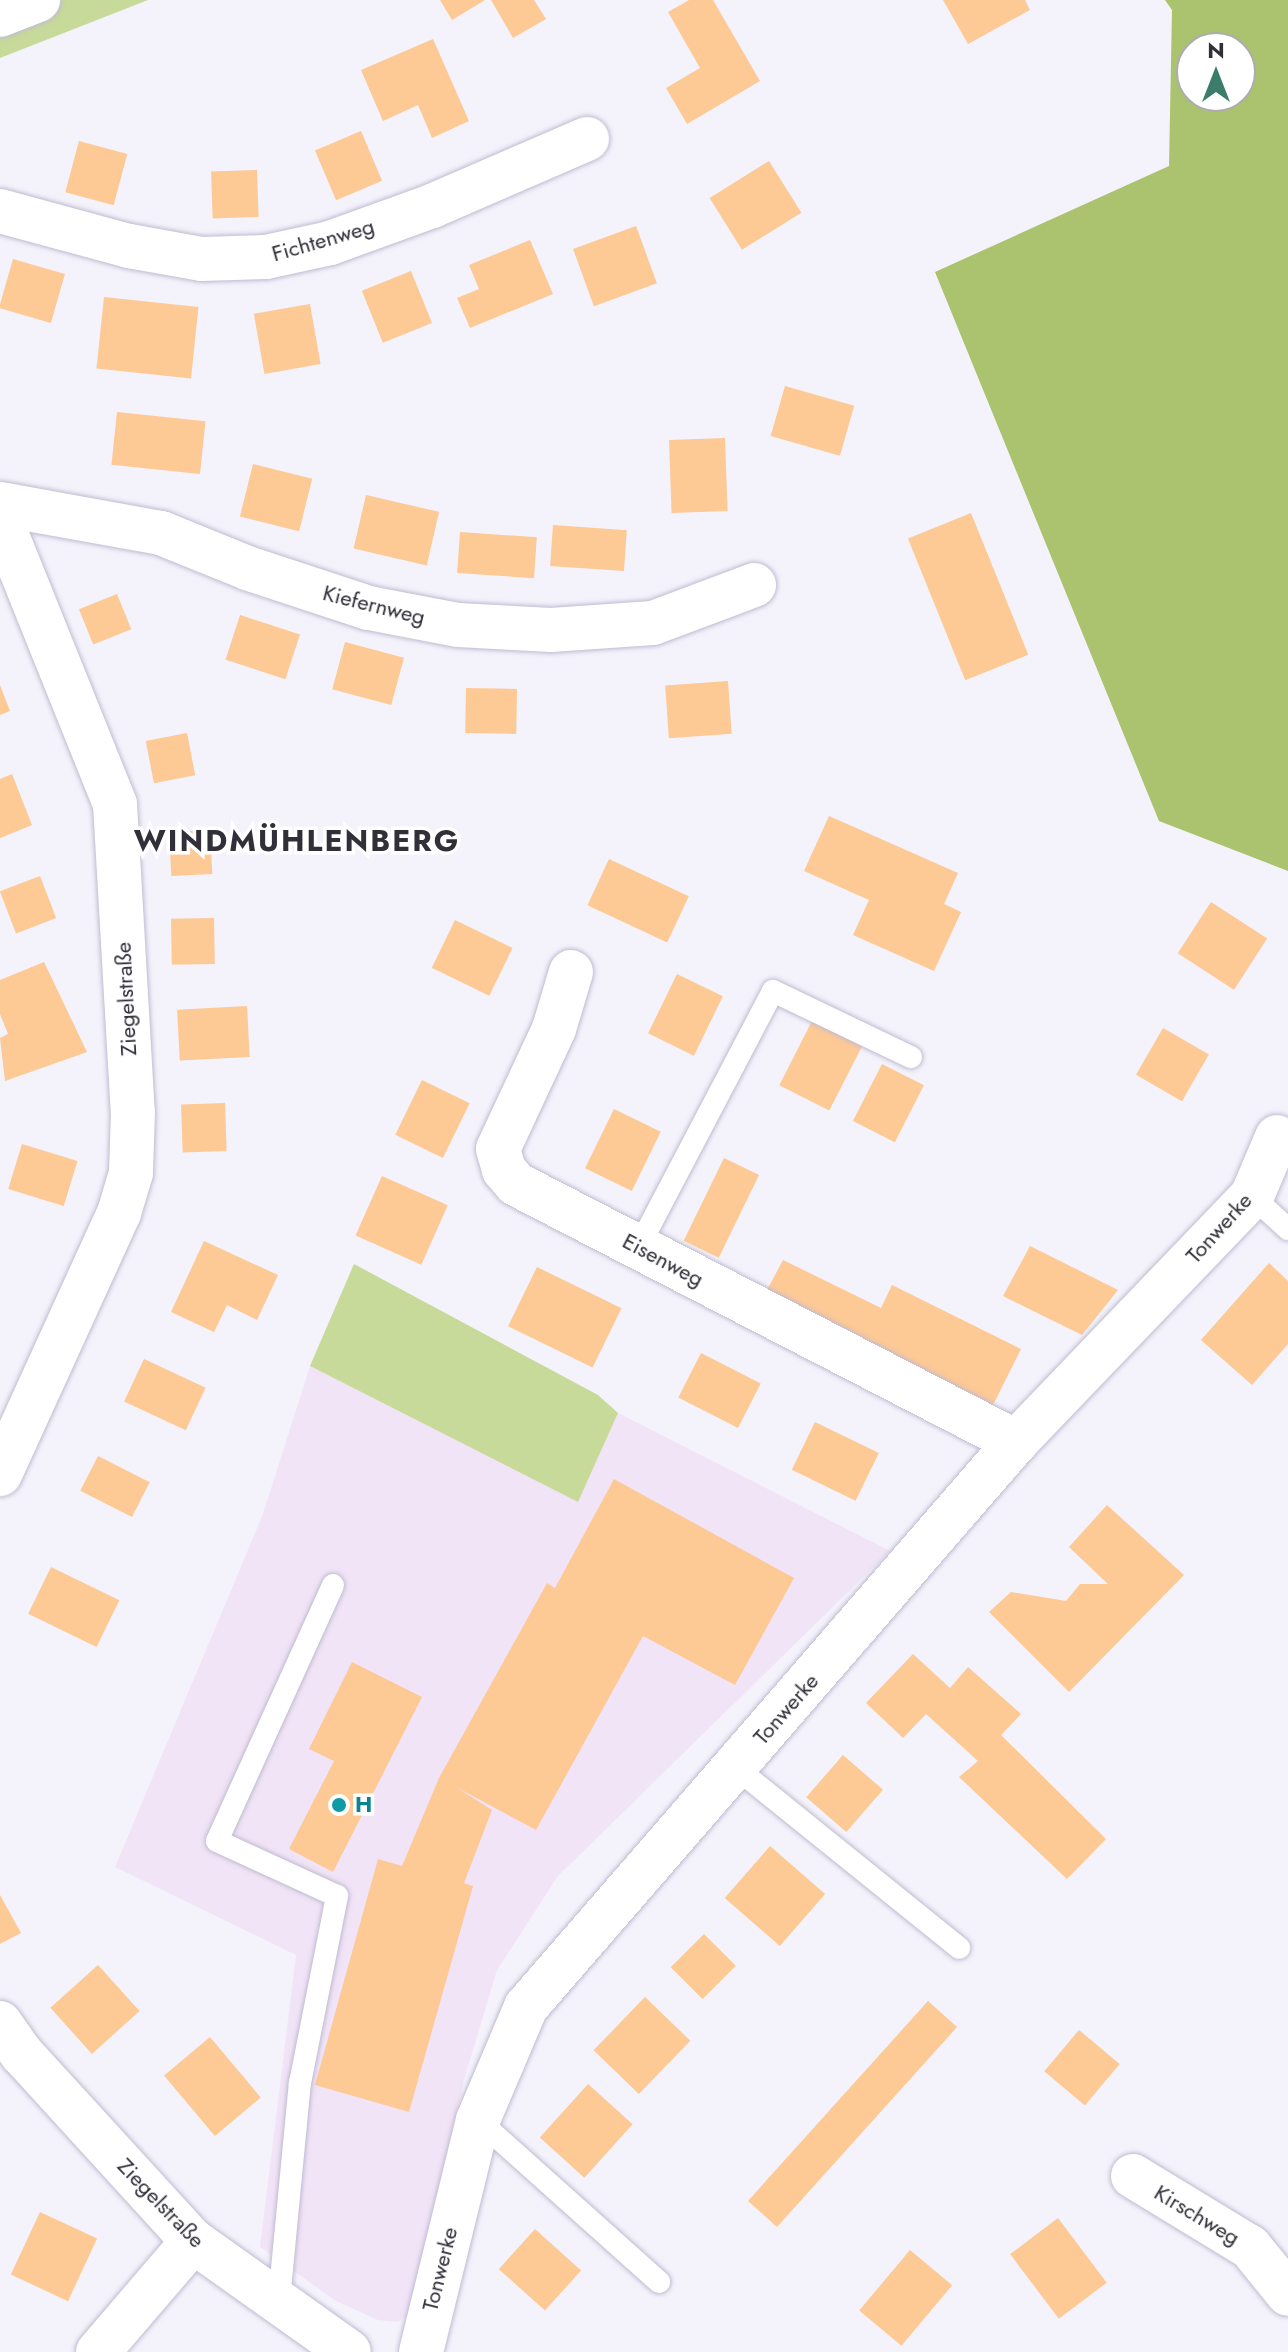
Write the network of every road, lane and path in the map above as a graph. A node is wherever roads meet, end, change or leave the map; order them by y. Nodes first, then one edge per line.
1 (38, 0) edge
2 (0, 15) edge
3 (587, 139) dead end
4 (0, 211) edge
5 (0, 504) edge
6 (0, 518) edge
7 (754, 585) dead end
8 (571, 972) dead end
9 (911, 1057) dead end
10 (1277, 1137) dead end
11 (1252, 1196) junction
12 (1288, 1229) edge
13 (638, 1248) junction
14 (1016, 1442) junction
15 (0, 1474) edge
16 (333, 1585) dead end
17 (735, 1767) junction
18 (959, 1948) dead end
19 (0, 2023) edge
20 (478, 2120) junction
21 (1133, 2176) dead end
22 (193, 2241) junction
23 (659, 2282) dead end
24 (1288, 2294) edge
25 (279, 2300) junction
26 (98, 2352) edge
27 (349, 2352) edge
28 (421, 2352) edge

1 - 2 street
3 - 4 street, Fichtenweg
5 - 7 street, Kiefernweg
6 - 15 street, Ziegelstraße
8 - 13 street, Eisenweg
9 - 13 lane
10 - 11 street, Tonwerke
11 - 12 lane
11 - 14 street, Tonwerke
13 - 14 street, Eisenweg
14 - 17 street, Tonwerke
16 - 25 lane
17 - 18 lane
17 - 20 street, Tonwerke
19 - 22 street, Ziegelstraße
20 - 23 lane
20 - 28 street, Tonwerke
21 - 24 street, Kirschweg
22 - 25 street, Ziegelstraße
22 - 26 street
25 - 27 street, Ziegelstraße

